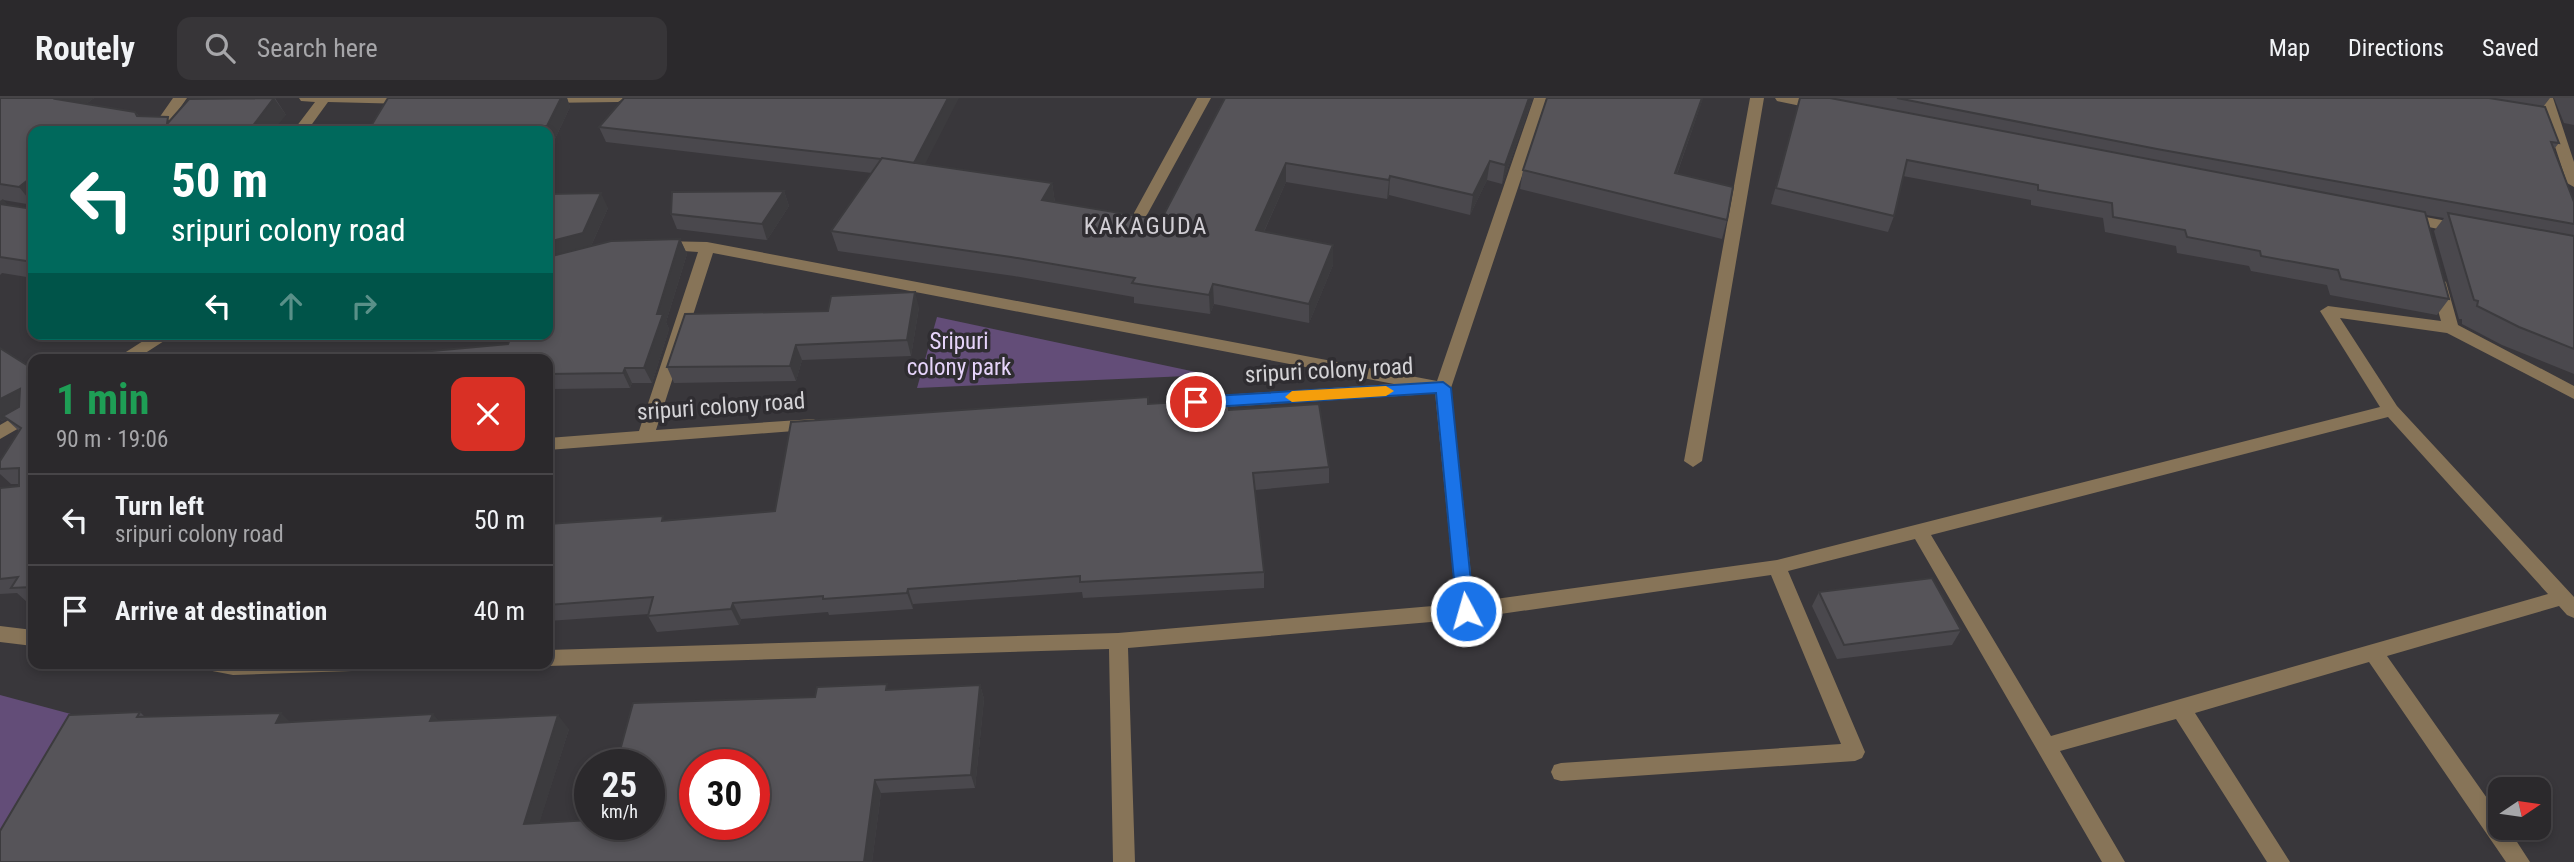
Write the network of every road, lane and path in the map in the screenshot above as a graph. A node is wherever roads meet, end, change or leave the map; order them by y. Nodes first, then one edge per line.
1 (180, 98) edge
2 (306, 98) edge
3 (618, 98) edge
4 (1204, 98) edge
5 (1541, 98) edge
6 (1757, 98) edge
7 (1782, 98) edge
8 (2546, 98) edge
9 (533, 99) edge
10 (323, 100) junction
11 (421, 100) edge
12 (1837, 109) edge
13 (160, 126) edge
14 (304, 126) edge
15 (2574, 183) edge
16 (1141, 213) dead end
17 (2393, 216) edge
18 (2472, 231) edge
19 (638, 246) edge
20 (707, 247) junction
21 (2432, 261) edge
22 (2451, 328) junction
23 (156, 340) edge
24 (132, 354) edge
25 (2541, 376) junction
26 (2574, 383) edge
27 (1443, 388) junction
28 (2574, 393) edge
29 (1182, 403) edge
30 (2392, 410) junction
31 (28, 415) edge
32 (825, 424) edge
33 (0, 433) edge
34 (646, 435) junction
35 (553, 444) edge
36 (1693, 461) dead end
37 (1919, 530) junction
38 (1777, 567) junction
39 (2568, 603) edge
40 (1466, 611) junction
41 (0, 634) edge
42 (28, 637) edge
43 (1118, 641) junction
44 (2372, 651) junction
45 (553, 657) edge
46 (2182, 710) junction
47 (2046, 746) junction
48 (1561, 772) dead end
49 (1124, 862) edge
50 (2114, 862) edge
51 (2279, 862) edge
52 (2519, 862) edge

1 - 13 street
2 - 10 street
3 - 9 street
4 - 16 street
5 - 27 street
6 - 36 street
7 - 12 street
8 - 15 street
10 - 11 street
10 - 14 street
17 - 18 street
19 - 20 street
20 - 27 street
20 - 34 street
21 - 22 street
22 - 25 street
22 - 30 street
23 - 24 street
25 - 26 street
25 - 28 street
27 - 29 street, sripuri colony road
27 - 40 street
30 - 37 street
30 - 39 street
31 - 33 street
32 - 34 street, sripuri colony road
34 - 35 street, sripuri colony road
37 - 38 street
37 - 47 street
38 - 40 street
38 - 48 street
39 - 44 street
40 - 43 street
41 - 42 street
43 - 45 street
43 - 49 street
44 - 46 street
44 - 52 street
46 - 47 street
46 - 51 street
47 - 50 street

